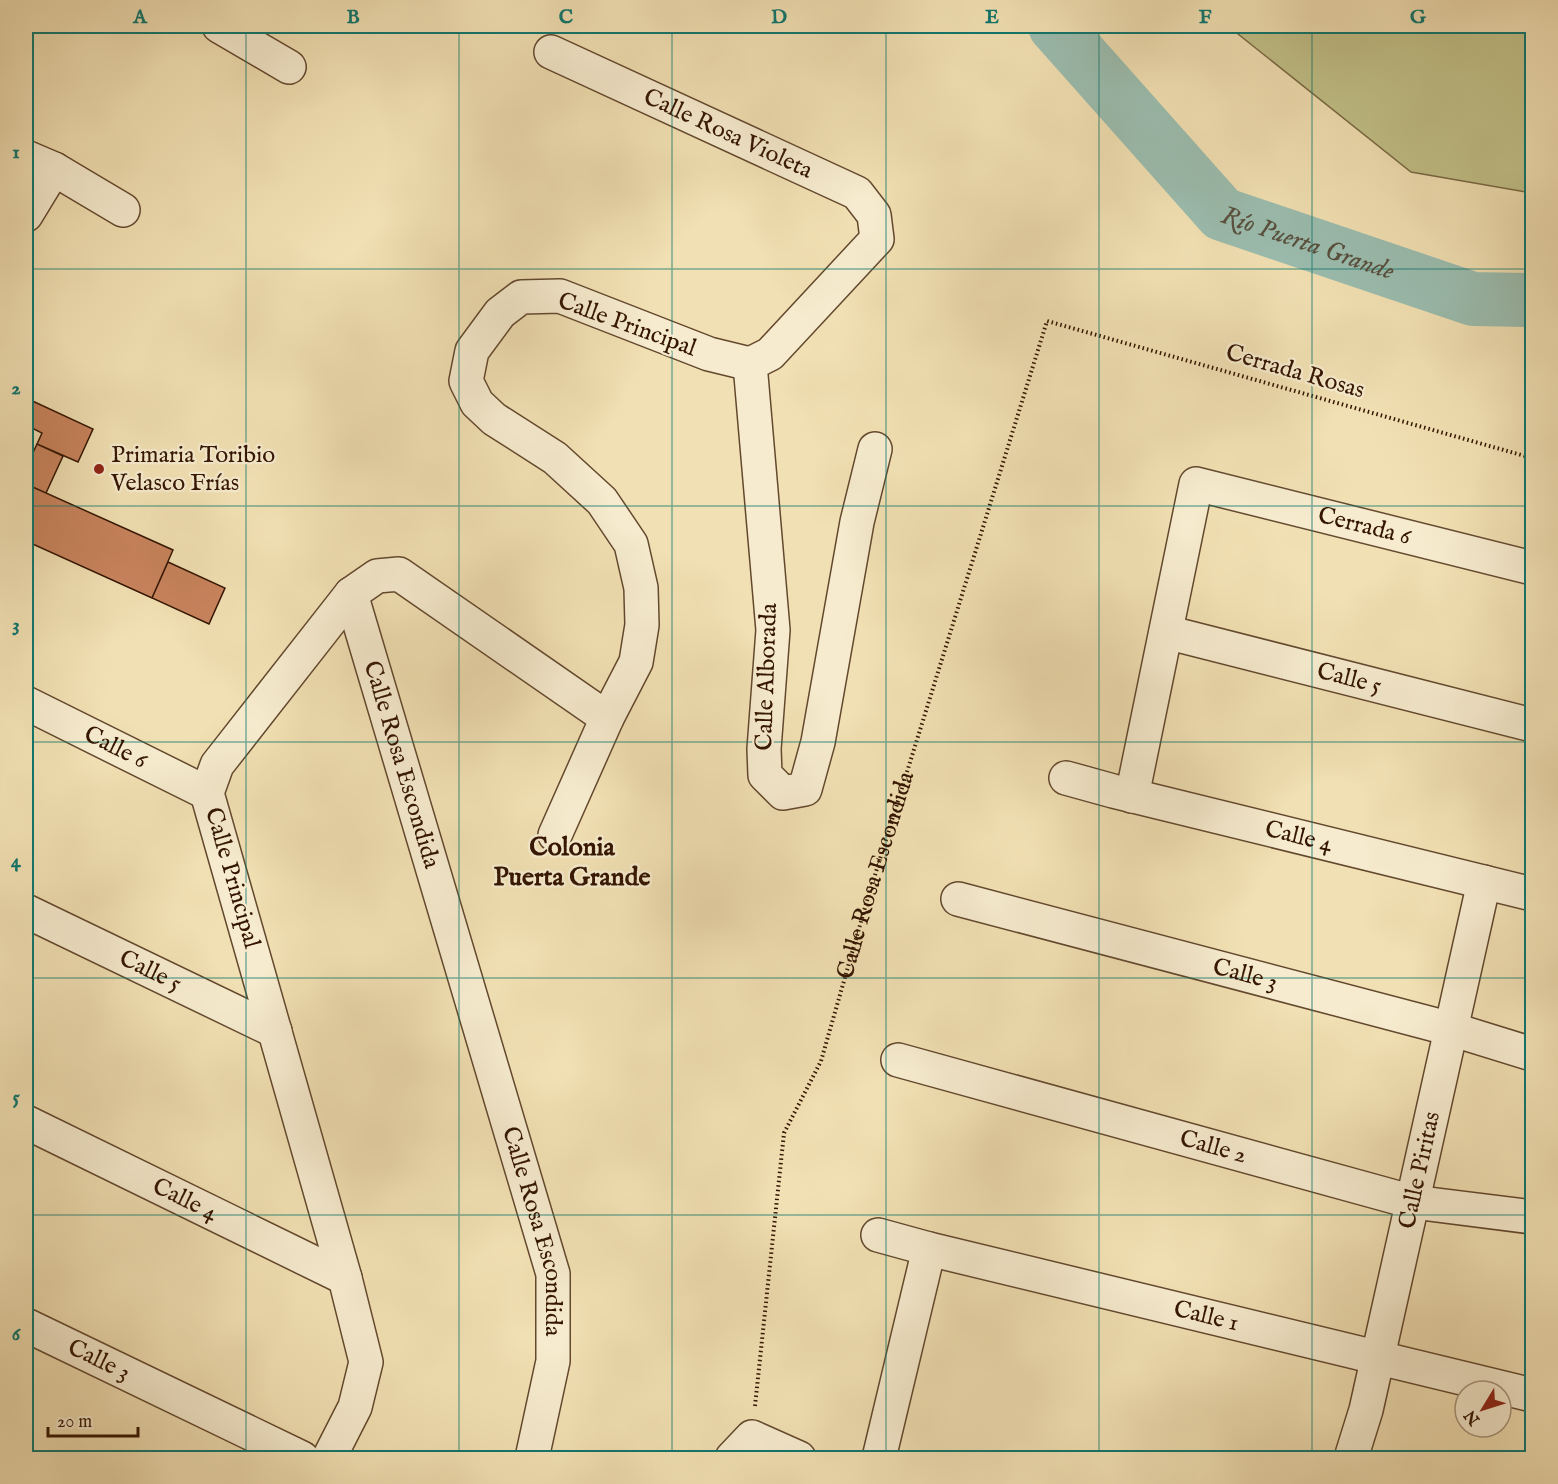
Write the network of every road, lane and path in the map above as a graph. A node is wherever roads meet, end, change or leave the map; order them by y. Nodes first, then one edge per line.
1 (219, 26) edge
2 (551, 52) dead end
3 (289, 67) dead end
4 (40, 163) edge
5 (123, 210) dead end
6 (26, 215) edge
7 (1047, 321) joint
8 (750, 364) junction
9 (875, 449) dead end
10 (1533, 458) edge
11 (1533, 568) edge
12 (351, 594) junction
13 (1166, 632) junction
14 (26, 703) edge
15 (607, 718) junction
16 (1533, 725) edge
17 (1066, 778) dead end
18 (207, 793) junction
19 (1132, 796) junction
20 (555, 835) dead end
21 (1484, 882) junction
22 (1533, 894) edge
23 (958, 898) dead end
24 (26, 911) edge
25 (1451, 1029) junction
26 (275, 1031) junction
27 (1533, 1054) edge
28 (898, 1060) dead end
29 (26, 1122) edge
30 (1413, 1202) junction
31 (1533, 1217) edge
32 (878, 1234) dead end
33 (929, 1249) junction
34 (345, 1278) junction
35 (26, 1325) edge
36 (1378, 1359) junction
37 (1533, 1395) edge
38 (742, 1448) edge
39 (302, 1458) edge
40 (329, 1458) edge
41 (532, 1458) edge
42 (799, 1458) edge
43 (879, 1458) edge
44 (1351, 1458) edge

1 - 3 street
2 - 8 street, Calle Rosa Violeta
4 - 5 street
4 - 6 street
7 - 10 path, Cerrada Rosas
7 - 38 path, Calle Rosa Escondida
8 - 9 street, Calle Alborada
8 - 15 street, Calle Principal
11 - 13 street, Cerrada 6
12 - 15 street, Calle Principal
12 - 18 street, Calle Principal
12 - 41 street, Calle Rosa Escondida
13 - 16 street, Calle 5
13 - 19 street
14 - 18 street, Calle 6
15 - 20 street, Calle Principal
17 - 19 street, Calle 4
18 - 26 street, Calle Principal
19 - 21 street, Calle 4
21 - 22 street, Calle 4
21 - 25 street, Calle Piritas
23 - 25 street, Calle 3
24 - 26 street, Calle 5
25 - 27 street, Calle 3
25 - 30 street, Calle Piritas
26 - 34 street, Calle Principal
28 - 30 street, Calle 2
29 - 34 street, Calle 4
30 - 31 street, Calle 2
30 - 36 street, Calle Piritas
32 - 33 street, Calle 1
33 - 36 street, Calle 1
33 - 43 street
34 - 40 street, Calle Principal
35 - 39 street, Calle 3
36 - 37 street, Calle 1
36 - 44 street, Calle Piritas
38 - 42 street

